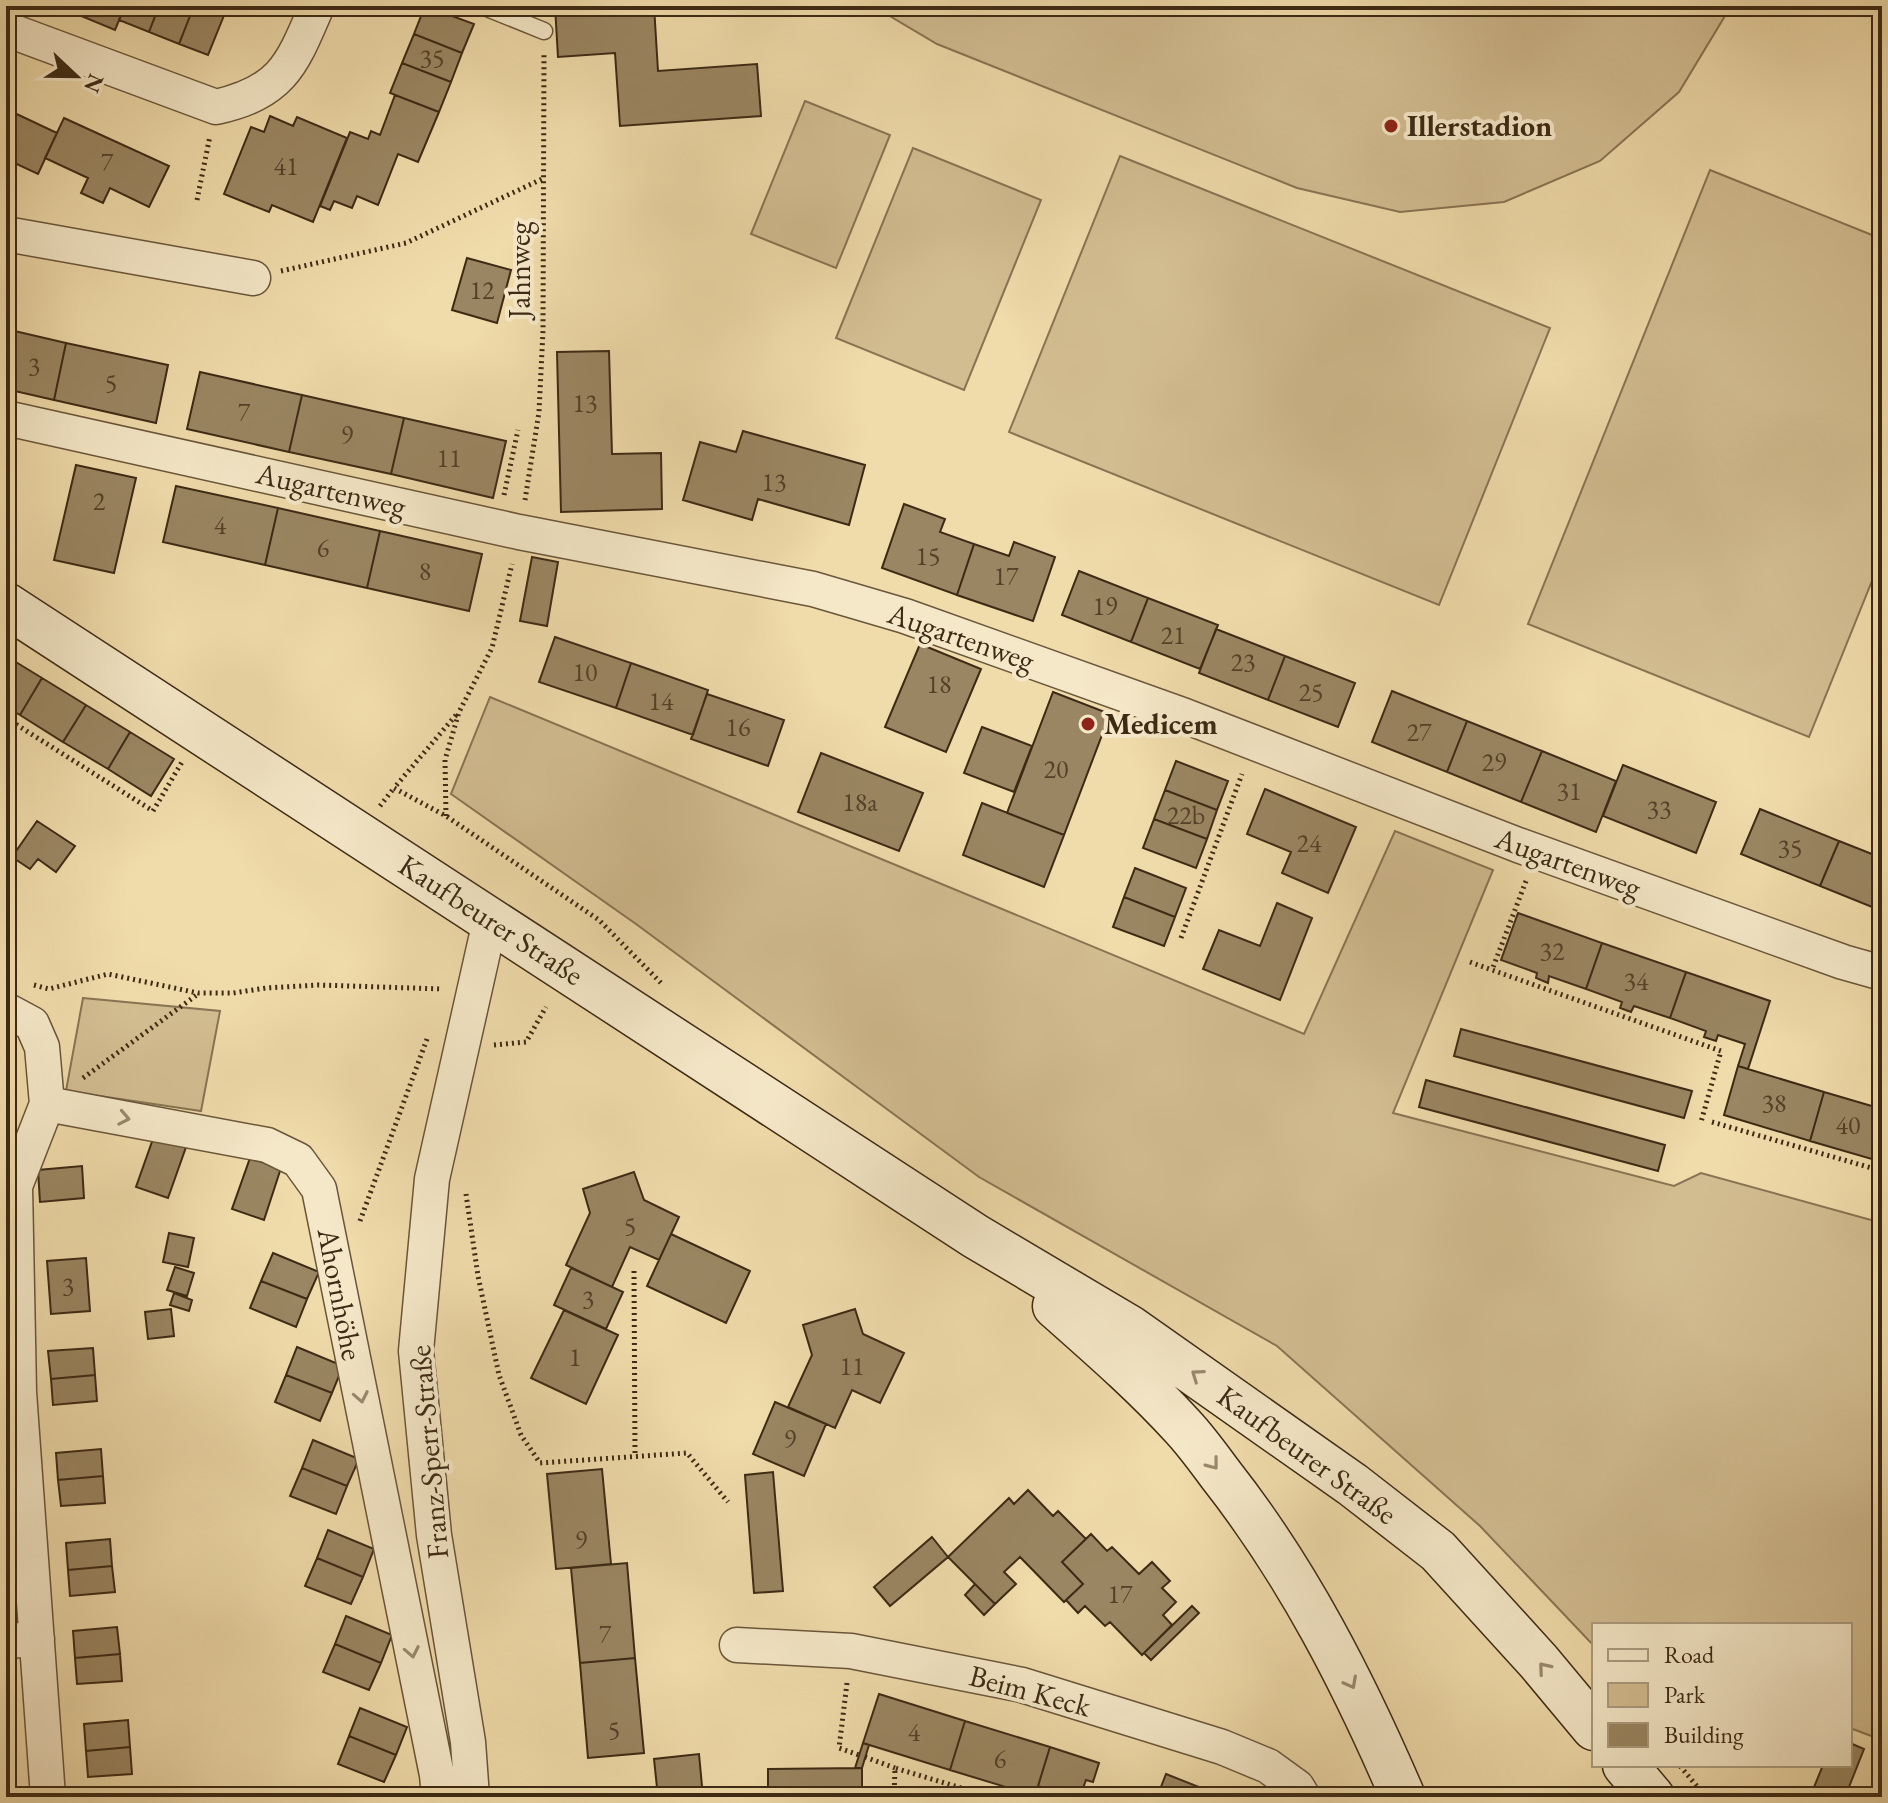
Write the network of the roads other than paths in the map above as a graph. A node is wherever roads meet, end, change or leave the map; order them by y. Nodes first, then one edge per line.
1 (317, 6) edge
2 (482, 6) edge
3 (6, 29) edge
4 (544, 31) road end
5 (6, 234) edge
6 (253, 278) road end
7 (6, 418) edge
8 (6, 605) edge
9 (490, 921) junction
10 (1882, 973) edge
11 (6, 1010) edge
12 (47, 1104) junction
13 (975, 1236) junction
14 (11, 1288) edge
15 (21, 1640) edge
16 (737, 1645) dead end
17 (1592, 1726) edge
18 (1627, 1767) edge
19 (48, 1797) edge
20 (439, 1797) edge
21 (472, 1797) edge
22 (1303, 1797) edge
23 (1403, 1797) edge
24 (1652, 1797) edge

1 - 3 street
2 - 4 lane
5 - 6 street
7 - 10 street, Augartenweg
8 - 9 street, Kaufbeurer Straße
9 - 13 street, Kaufbeurer Straße
9 - 21 street, Franz-Sperr-Straße
11 - 12 street
12 - 14 street
12 -> 20 street, Ahornhöhe
17 -> 13 street, Kaufbeurer Straße
13 -> 23 street, Kaufbeurer Straße
14 - 15 street
15 - 19 street
16 - 22 street, Beim Keck
18 - 24 street

